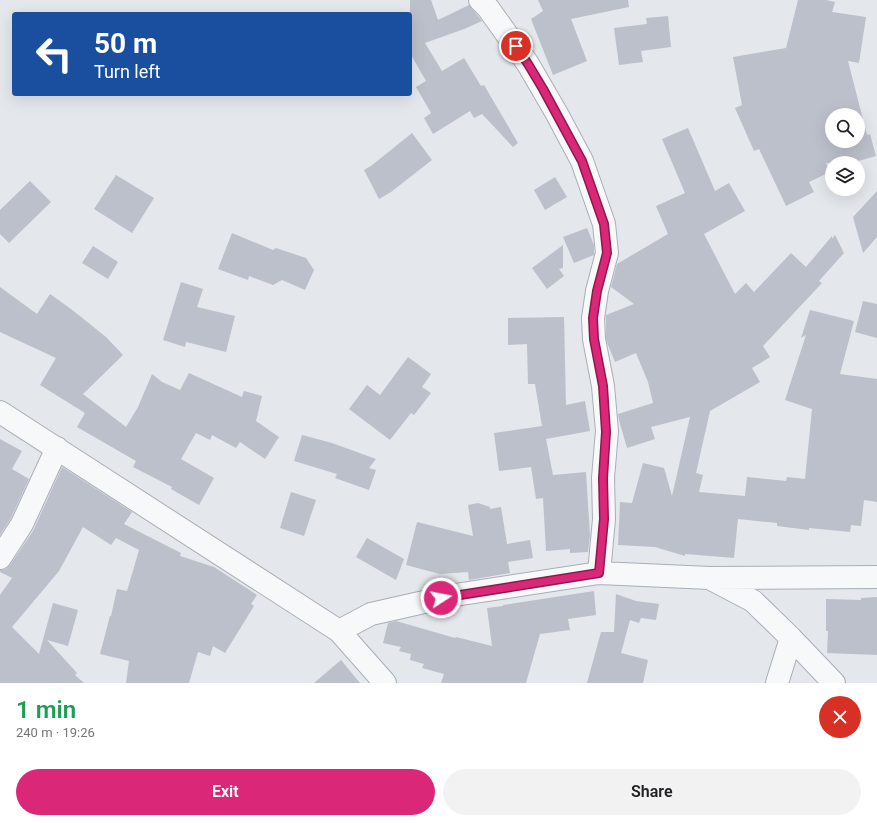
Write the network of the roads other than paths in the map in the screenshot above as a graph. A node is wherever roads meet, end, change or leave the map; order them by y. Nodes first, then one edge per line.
1 (480, 0) edge
2 (0, 412) edge
3 (57, 448) junction
4 (0, 558) edge
5 (599, 573) junction
6 (877, 577) edge
7 (710, 578) junction
8 (339, 631) junction
9 (791, 638) junction
10 (385, 683) edge
11 (777, 683) edge
12 (834, 683) edge

1 - 5 street
2 - 3 street
3 - 4 street
3 - 8 street
5 - 7 street
5 - 8 street
6 - 7 street
7 - 9 street
8 - 10 street
9 - 11 street
9 - 12 street

